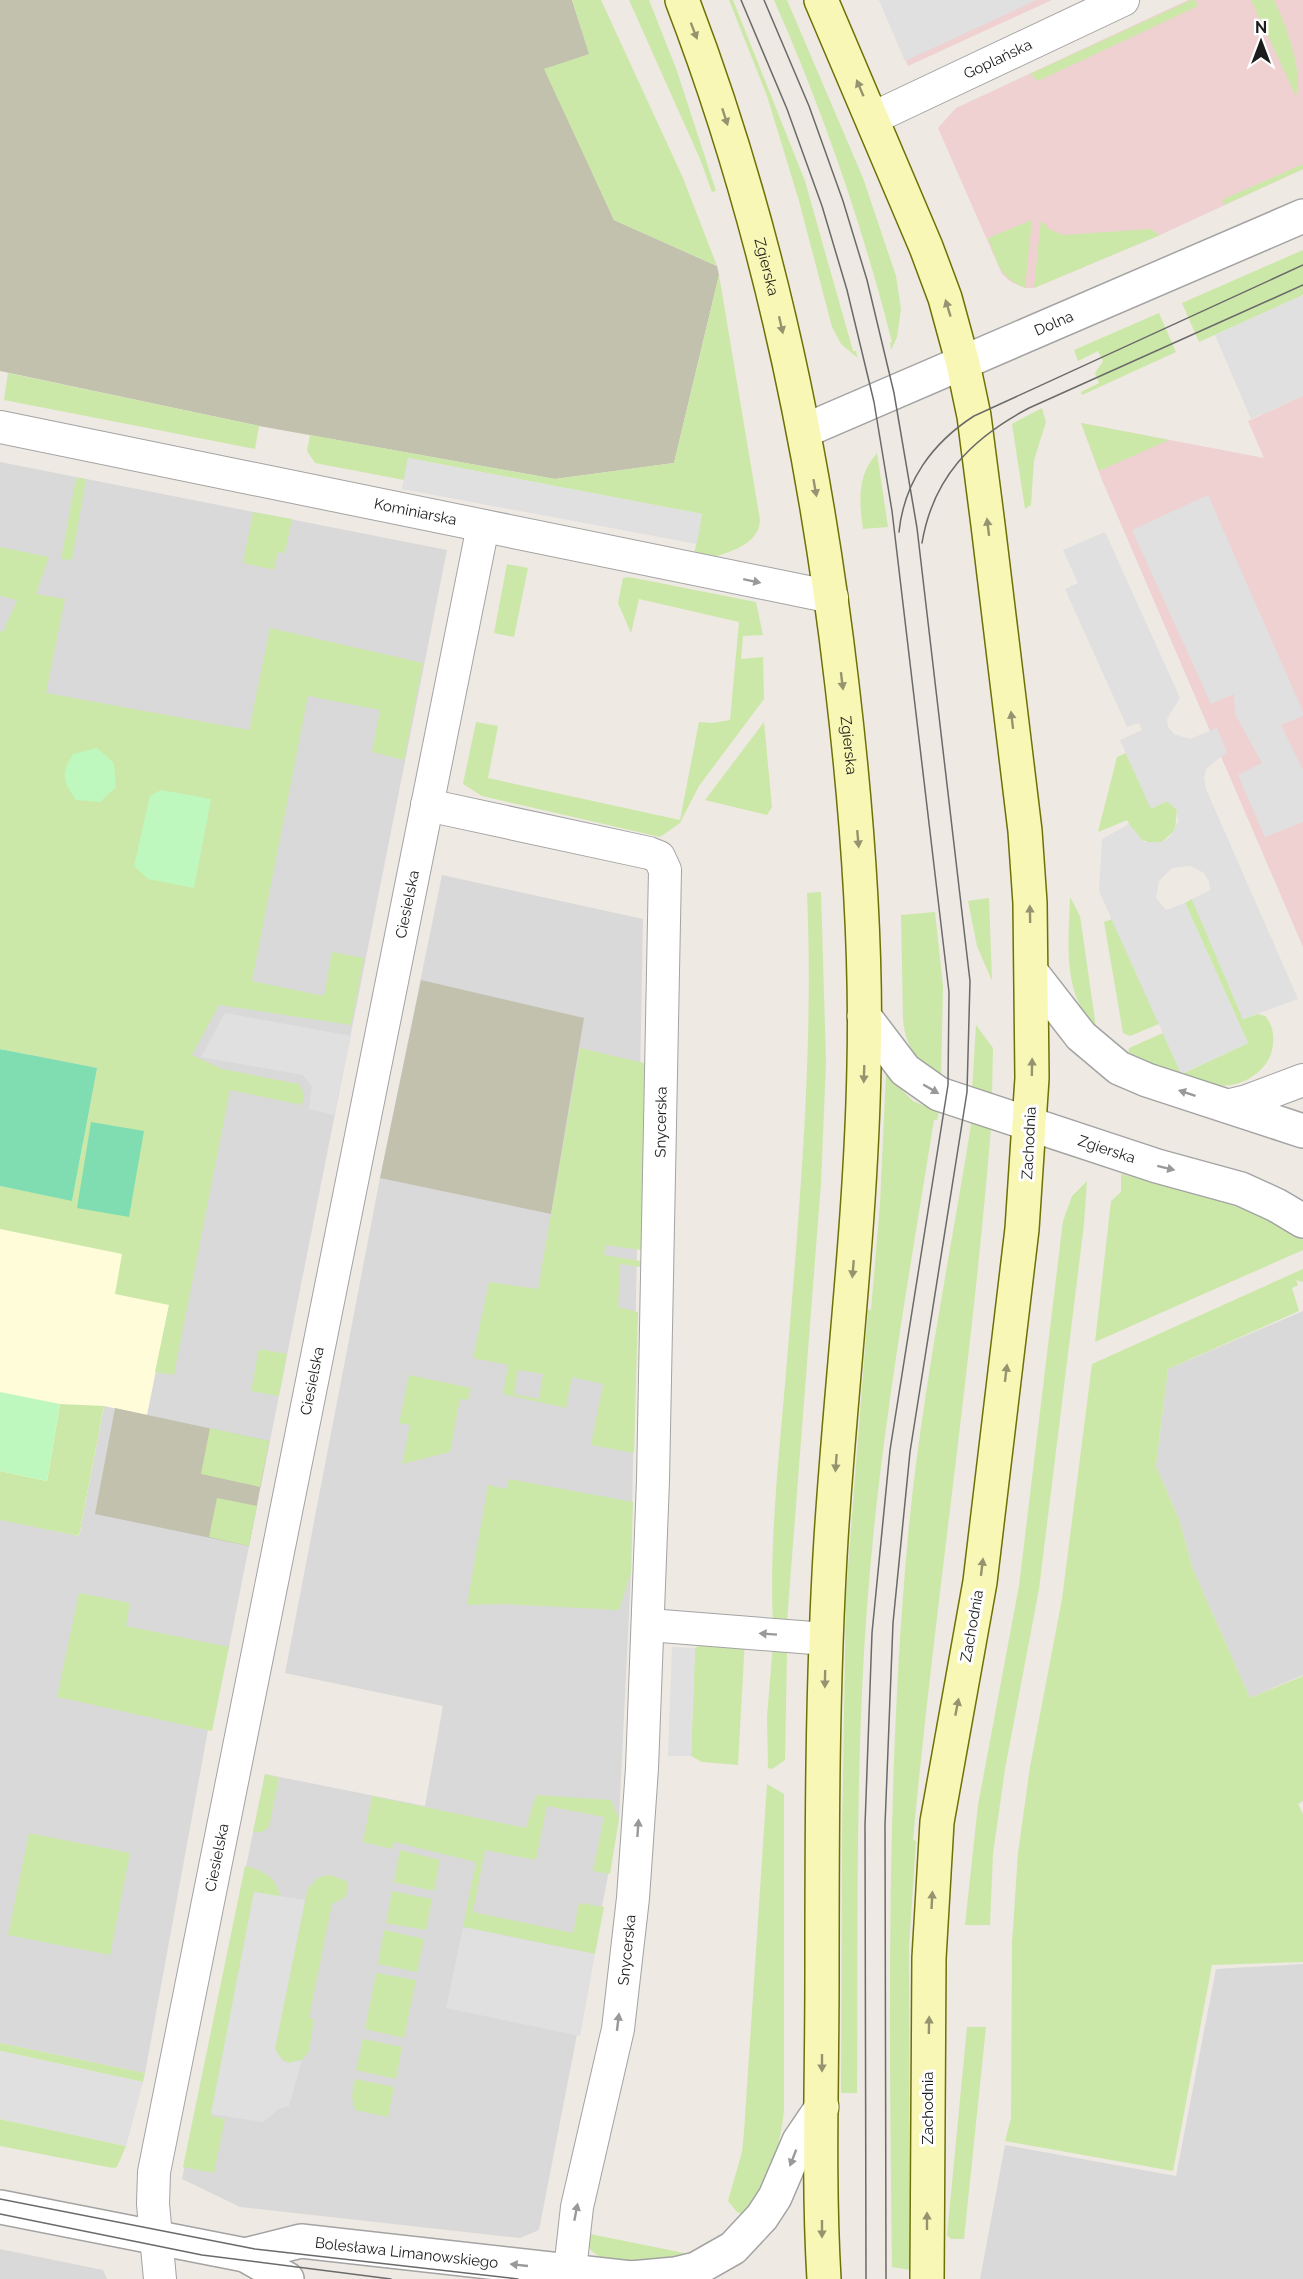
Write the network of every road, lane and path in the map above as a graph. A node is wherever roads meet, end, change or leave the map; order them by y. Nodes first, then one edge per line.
1 (682, 0) edge
2 (821, 0) edge
3 (1123, 0) edge
4 (873, 118) junction
5 (1303, 216) edge
6 (963, 364) junction
7 (0, 428) edge
8 (804, 431) junction
9 (483, 525) junction
10 (832, 597) junction
11 (427, 805) junction
12 (1032, 973) junction
13 (864, 1016) junction
14 (1303, 1080) edge
15 (1226, 1106) junction
16 (1030, 1126) junction
17 (1303, 1131) edge
18 (1303, 1221) edge
19 (649, 1625) junction
20 (826, 1639) junction
21 (822, 2108) junction
22 (0, 2207) edge
23 (156, 2238) junction
24 (245, 2255) junction
25 (570, 2270) junction
26 (636, 2278) edge
27 (160, 2279) edge
28 (287, 2279) edge
29 (824, 2279) edge
30 (927, 2279) edge

1 -> 8 main road, Zgierska
4 -> 2 main road
3 - 4 street, Goplańska
6 -> 4 main road
5 - 6 street, Dolna
6 - 8 street, Dolna
12 -> 6 main road
7 - 9 street, Kominiarska
8 -> 10 main road, Zgierska
9 -> 10 street, Kominiarska
9 - 11 street, Ciesielska
10 -> 13 main road, Zgierska
11 - 19 street, Snycerska
11 - 23 street, Ciesielska
15 -> 12 street
16 -> 12 main road, Zachodnia
13 -> 16 street, Zgierska
13 -> 20 main road
14 - 15 street
15 - 17 street
16 -> 18 street, Zgierska
30 -> 16 main road, Zachodnia
20 -> 19 street
25 -> 19 street, Snycerska
20 -> 21 main road
21 -> 26 street, Bolesława Limanowskiego
21 -> 29 main road
22 - 23 street, Bolesława Limanowskiego
23 - 24 street, Bolesława Limanowskiego
23 - 27 street, Ciesielska
25 -> 24 street, Bolesława Limanowskiego
24 - 28 street, Bolesława Limanowskiego
25 - 26 street, Bolesława Limanowskiego

